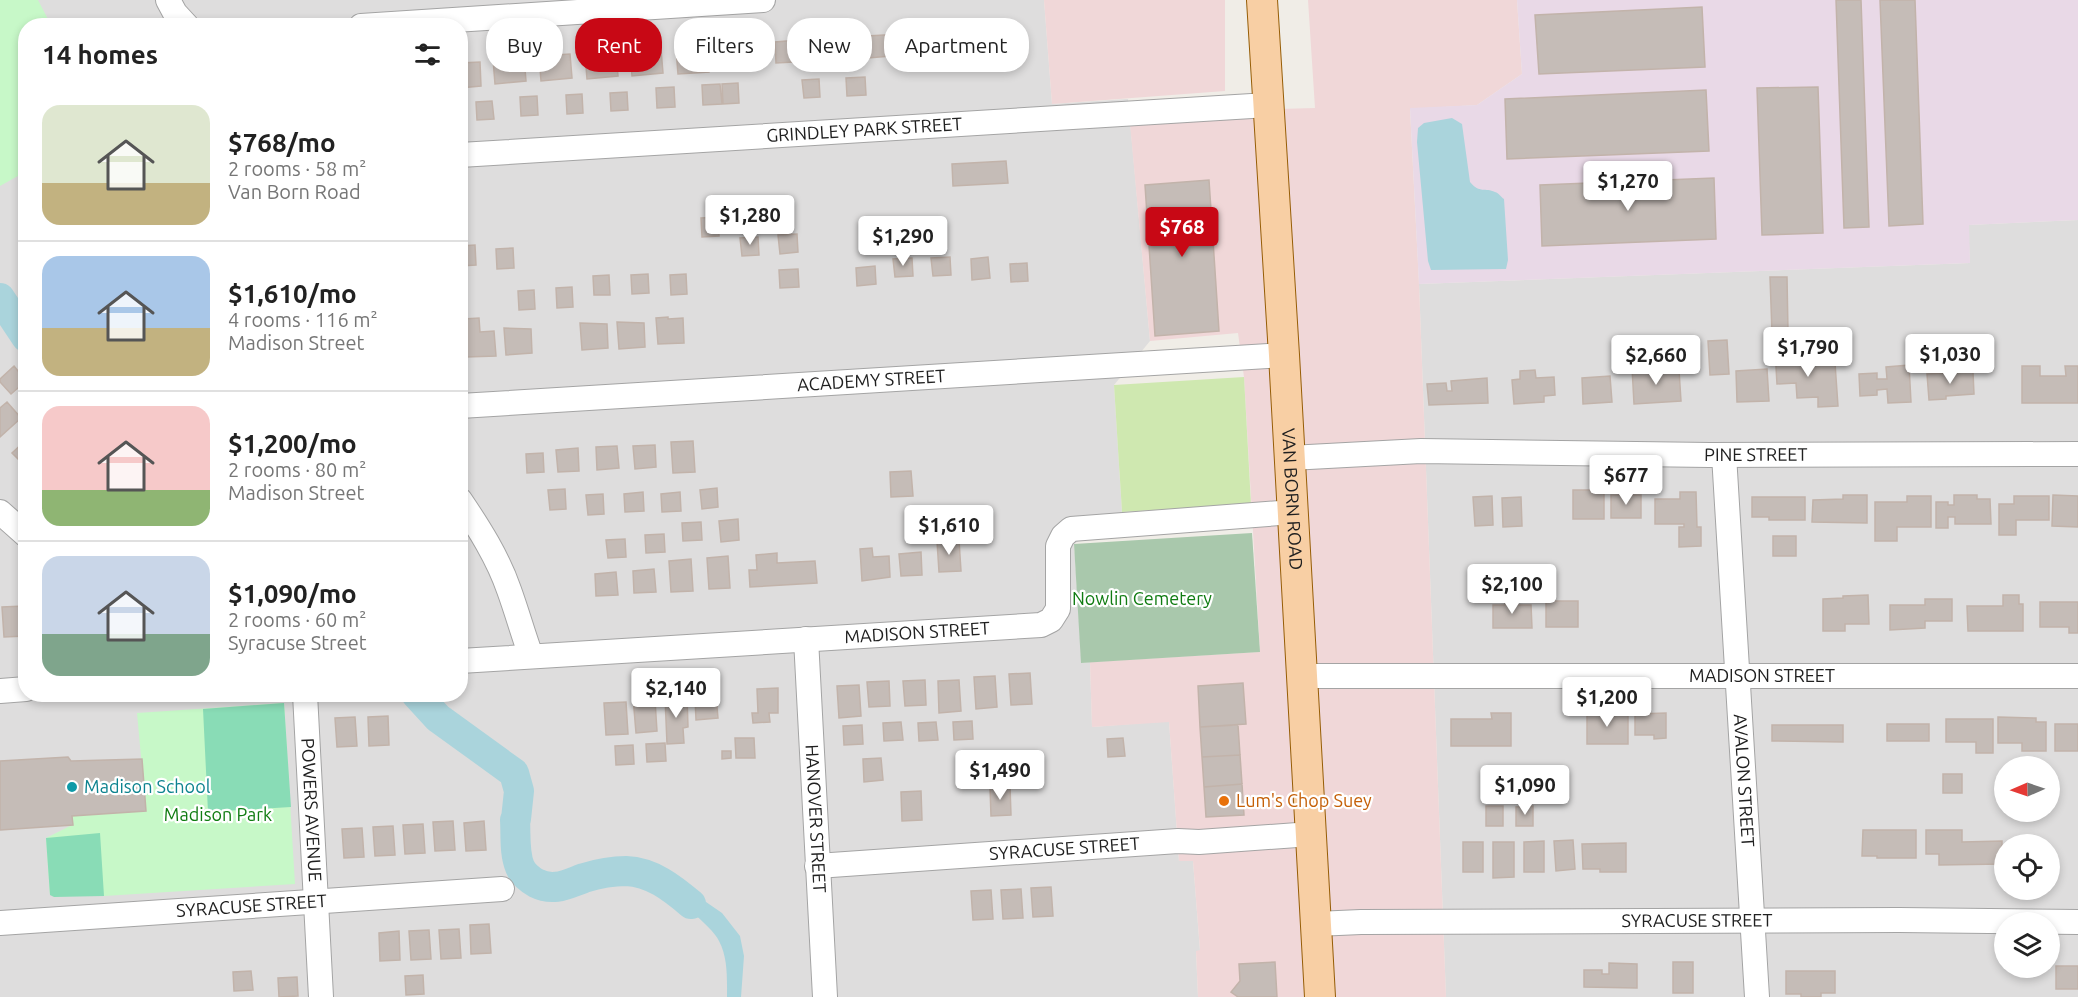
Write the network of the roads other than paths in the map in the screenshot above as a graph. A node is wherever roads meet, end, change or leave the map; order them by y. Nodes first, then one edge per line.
1 (168, 0) edge
2 (763, 0) edge
3 (1262, 0) edge
4 (180, 18) edge
5 (468, 19) edge
6 (1268, 105) junction
7 (468, 155) edge
8 (1284, 355) junction
9 (468, 406) edge
10 (1724, 454) junction
11 (2078, 454) edge
12 (1290, 458) junction
13 (0, 512) edge
14 (1293, 512) junction
15 (468, 513) edge
16 (18, 528) edge
17 (806, 639) junction
18 (531, 656) junction
19 (468, 660) edge
20 (1738, 675) junction
21 (1302, 676) junction
22 (2078, 676) edge
23 (18, 690) edge
24 (0, 691) edge
25 (305, 702) edge
26 (1311, 834) junction
27 (817, 866) junction
28 (502, 889) dead end
29 (317, 902) junction
30 (1753, 921) junction
31 (2078, 922) edge
32 (0, 923) edge
33 (1316, 924) junction
34 (321, 997) edge
35 (825, 997) edge
36 (1320, 997) edge
37 (1757, 997) edge

1 - 4 street
2 - 5 street
3 - 6 main road, VAN BORN ROAD
6 - 7 street, GRINDLEY PARK STREET
6 - 8 main road, VAN BORN ROAD
8 - 9 street, ACADEMY STREET
8 - 12 main road, VAN BORN ROAD
10 - 11 street, PINE STREET
10 - 12 street, PINE STREET
10 - 20 street, AVALON STREET
12 - 14 main road, VAN BORN ROAD
13 - 16 street
14 - 17 street, MADISON STREET
14 - 21 main road, VAN BORN ROAD
15 - 18 street
17 - 18 street, MADISON STREET
17 - 27 street, HANOVER STREET
18 - 19 street, MADISON STREET
20 - 21 street, MADISON STREET
20 - 22 street, MADISON STREET
20 - 30 street, AVALON STREET
21 - 26 main road, VAN BORN ROAD
23 - 24 street
25 - 29 street, POWERS AVENUE
26 - 27 street, SYRACUSE STREET
26 - 33 main road, VAN BORN ROAD
27 - 35 street, HANOVER STREET
28 - 29 street, SYRACUSE STREET
29 - 32 street, SYRACUSE STREET
29 - 34 street, POWERS AVENUE
30 - 31 street, SYRACUSE STREET
30 - 33 street, SYRACUSE STREET
30 - 37 street, AVALON STREET
33 - 36 main road, VAN BORN ROAD

